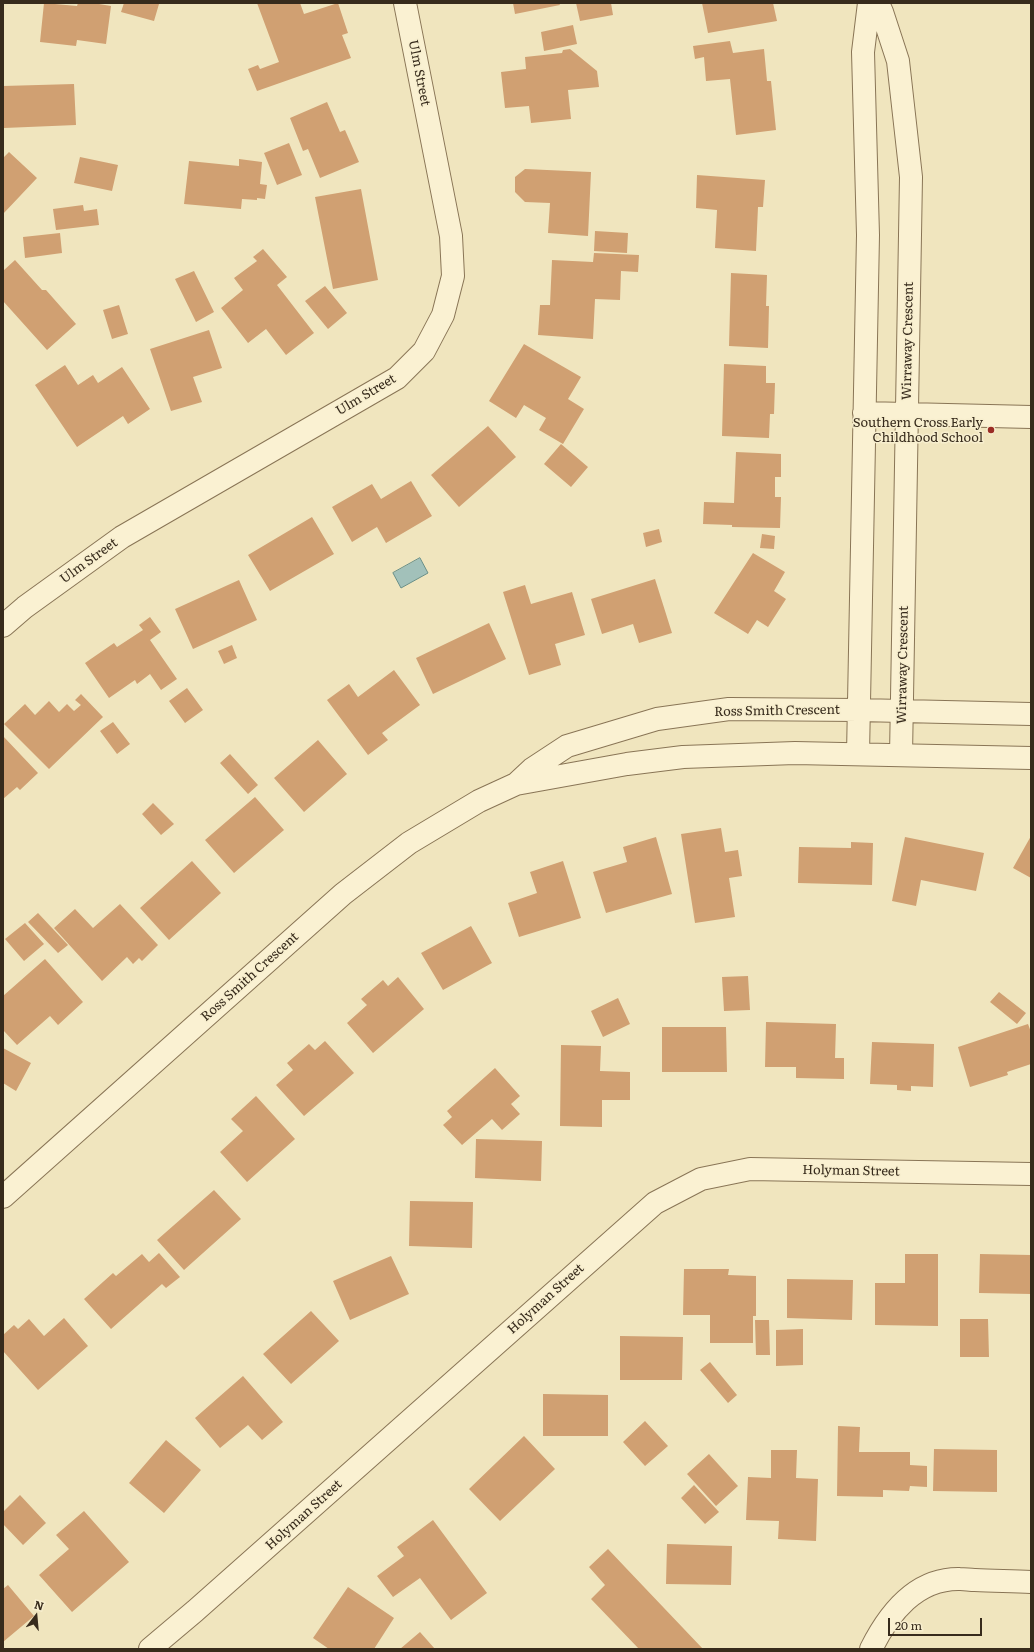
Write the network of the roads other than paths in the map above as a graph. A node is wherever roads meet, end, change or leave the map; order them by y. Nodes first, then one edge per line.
1 (405, 3) edge
2 (869, 3) edge
3 (878, 3) edge
4 (864, 413) junction
5 (907, 413) junction
6 (1031, 417) edge
7 (3, 626) edge
8 (859, 710) junction
9 (902, 711) junction
10 (1031, 714) edge
11 (858, 754) junction
12 (901, 755) junction
13 (1031, 758) edge
14 (516, 784) junction
15 (1031, 1174) edge
16 (3, 1197) edge
17 (1031, 1582) edge
18 (150, 1649) edge
19 (871, 1649) edge

1 - 7 street, Ulm Street
2 - 4 street
3 - 5 street, Wirraway Crescent
4 - 5 street
4 - 8 street
5 - 6 street
5 - 9 street, Wirraway Crescent
8 - 9 street, Ross Smith Crescent
8 - 11 street
8 - 14 street, Ross Smith Crescent
9 - 10 street, Ross Smith Crescent
9 - 12 street, Wirraway Crescent
11 - 12 street, Ross Smith Crescent
11 - 14 street, Ross Smith Crescent
12 - 13 street, Ross Smith Crescent
14 - 16 street, Ross Smith Crescent
15 - 18 street, Holyman Street
17 - 19 street

